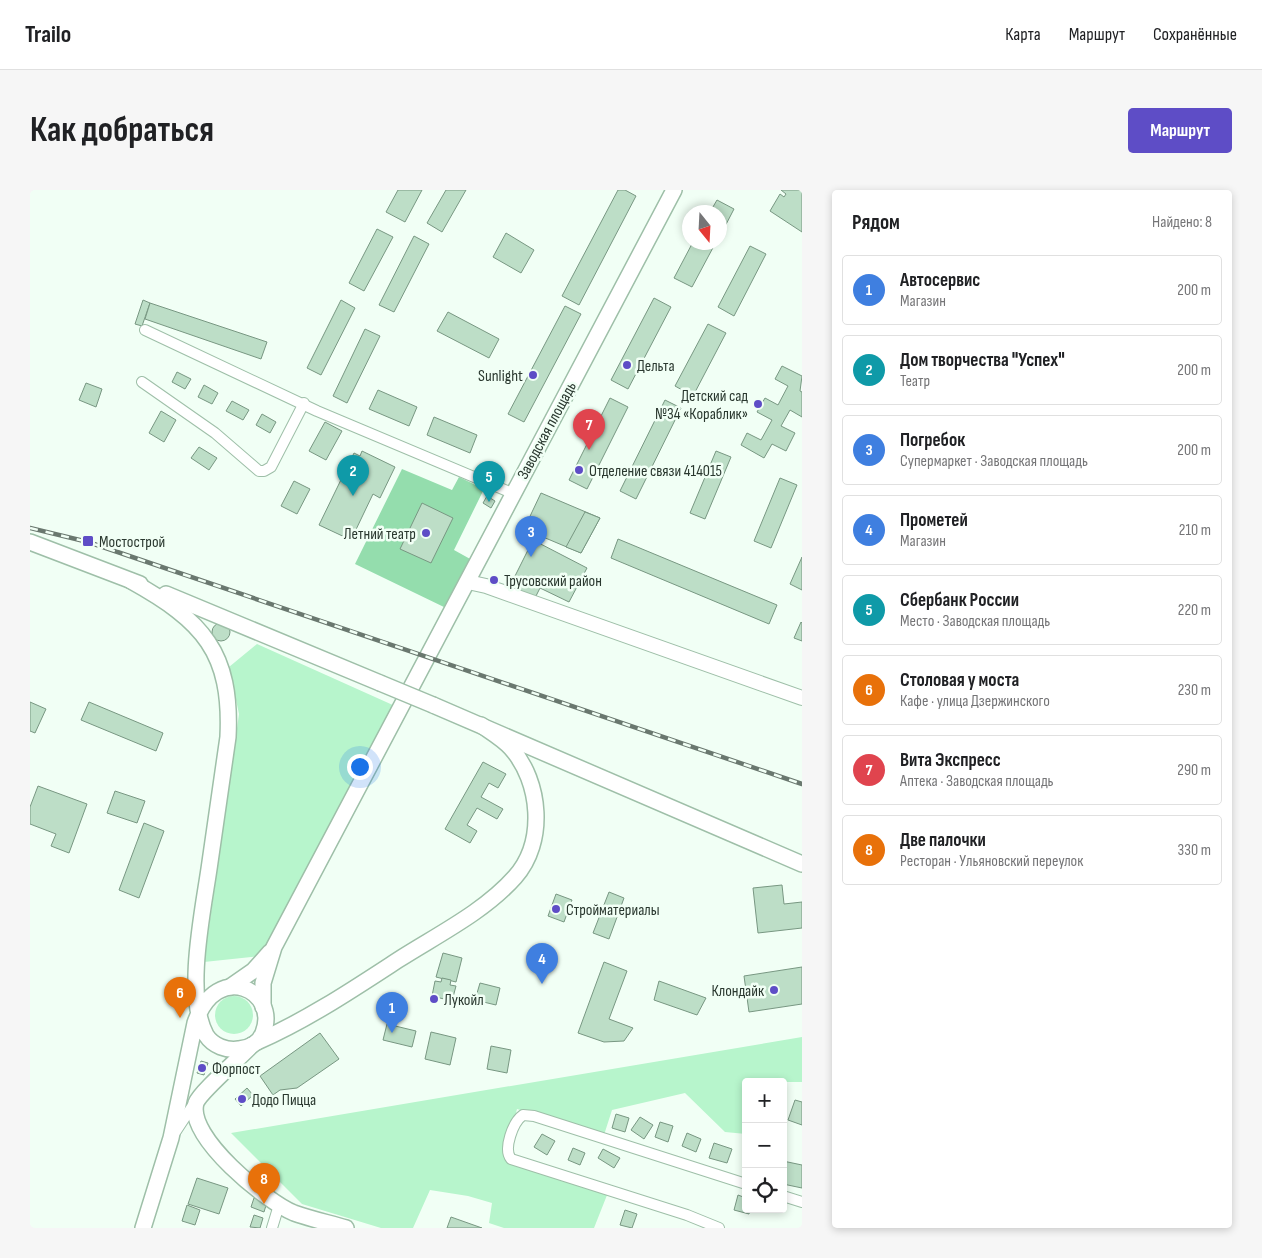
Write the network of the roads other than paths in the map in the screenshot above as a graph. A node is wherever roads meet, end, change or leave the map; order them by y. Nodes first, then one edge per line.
1 (674, 190) edge
2 (145, 330) dead end
3 (142, 382) dead end
4 (304, 403) junction
5 (512, 493) junction
6 (30, 542) edge
7 (131, 581) junction
8 (468, 582) junction
9 (802, 698) edge
10 (481, 725) junction
11 (802, 864) edge
12 (274, 947) junction
13 (230, 987) junction
14 (263, 1007) junction
15 (199, 1012) junction
16 (255, 1043) junction
17 (200, 1096) junction
18 (171, 1138) junction
19 (742, 1183) edge
20 (787, 1197) edge
21 (802, 1202) edge
22 (279, 1205) junction
23 (143, 1228) edge
24 (272, 1228) edge
25 (346, 1228) edge
26 (719, 1228) edge

1 - 5 main road, Заводская площадь
2 - 4 street
3 - 4 street
4 - 5 street
5 - 8 main road, Заводская площадь
6 - 7 main road
7 - 10 main road, bridge
7 - 15 main road
8 - 9 street
8 - 12 main road, Заводская площадь
10 - 11 main road
10 - 16 main road
12 - 13 main road
12 - 14 main road
13 - 14 main road
13 - 15 main road
14 - 16 main road
15 - 16 main road
15 - 18 main road
16 - 17 main road
17 - 18 street
17 - 22 main road
18 - 23 main road
19 - 26 street
20 - 21 street
22 - 24 street
22 - 25 main road

